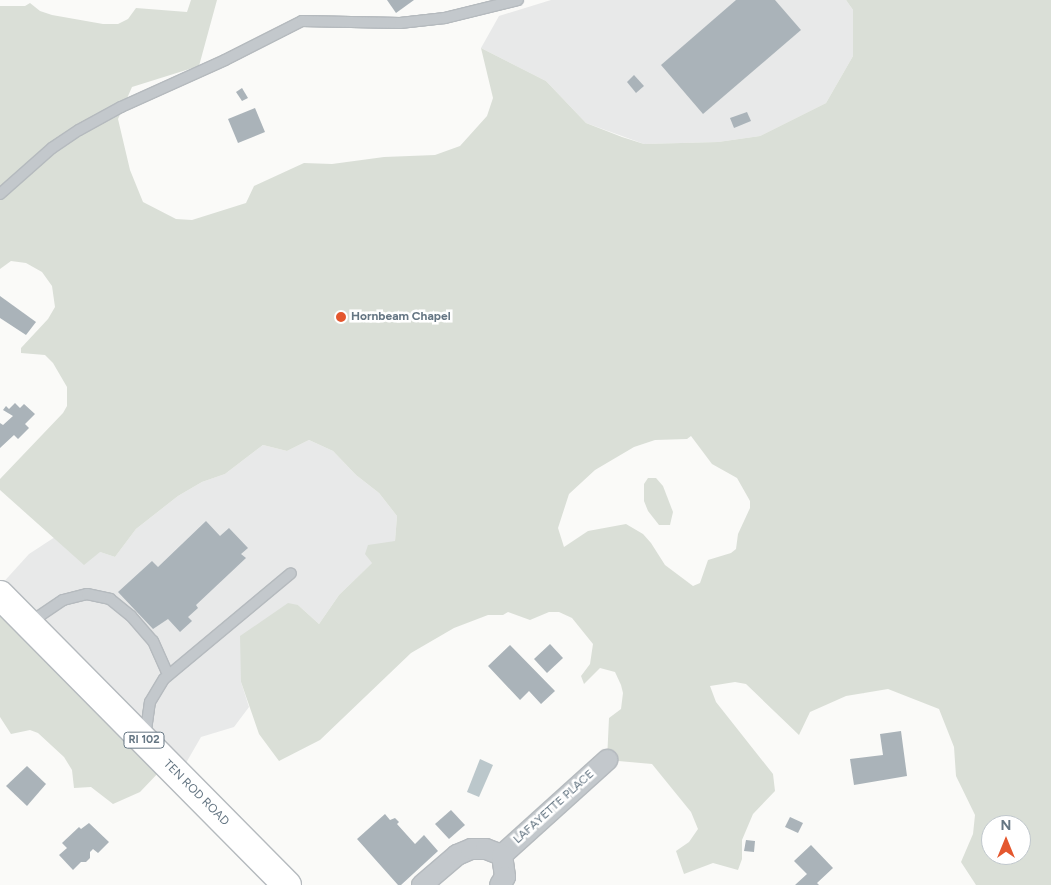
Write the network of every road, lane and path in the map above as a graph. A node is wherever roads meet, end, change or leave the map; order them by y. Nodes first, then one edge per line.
1 (518, 0) edge
2 (0, 194) edge
3 (291, 573) dead end
4 (0, 595) edge
5 (28, 624) junction
6 (168, 675) junction
7 (144, 740) junction
8 (607, 760) dead end
9 (502, 854) junction
10 (287, 885) edge
11 (422, 885) edge
12 (500, 885) edge

1 - 2 lane
3 - 6 lane
4 - 5 main road, TEN ROD ROAD / RI 102
5 - 6 lane
5 - 7 main road, TEN ROD ROAD / RI 102
6 - 7 lane
7 - 10 main road, TEN ROD ROAD / RI 102
8 - 9 street, LAFAYETTE PLACE
9 - 11 street
9 - 12 street

